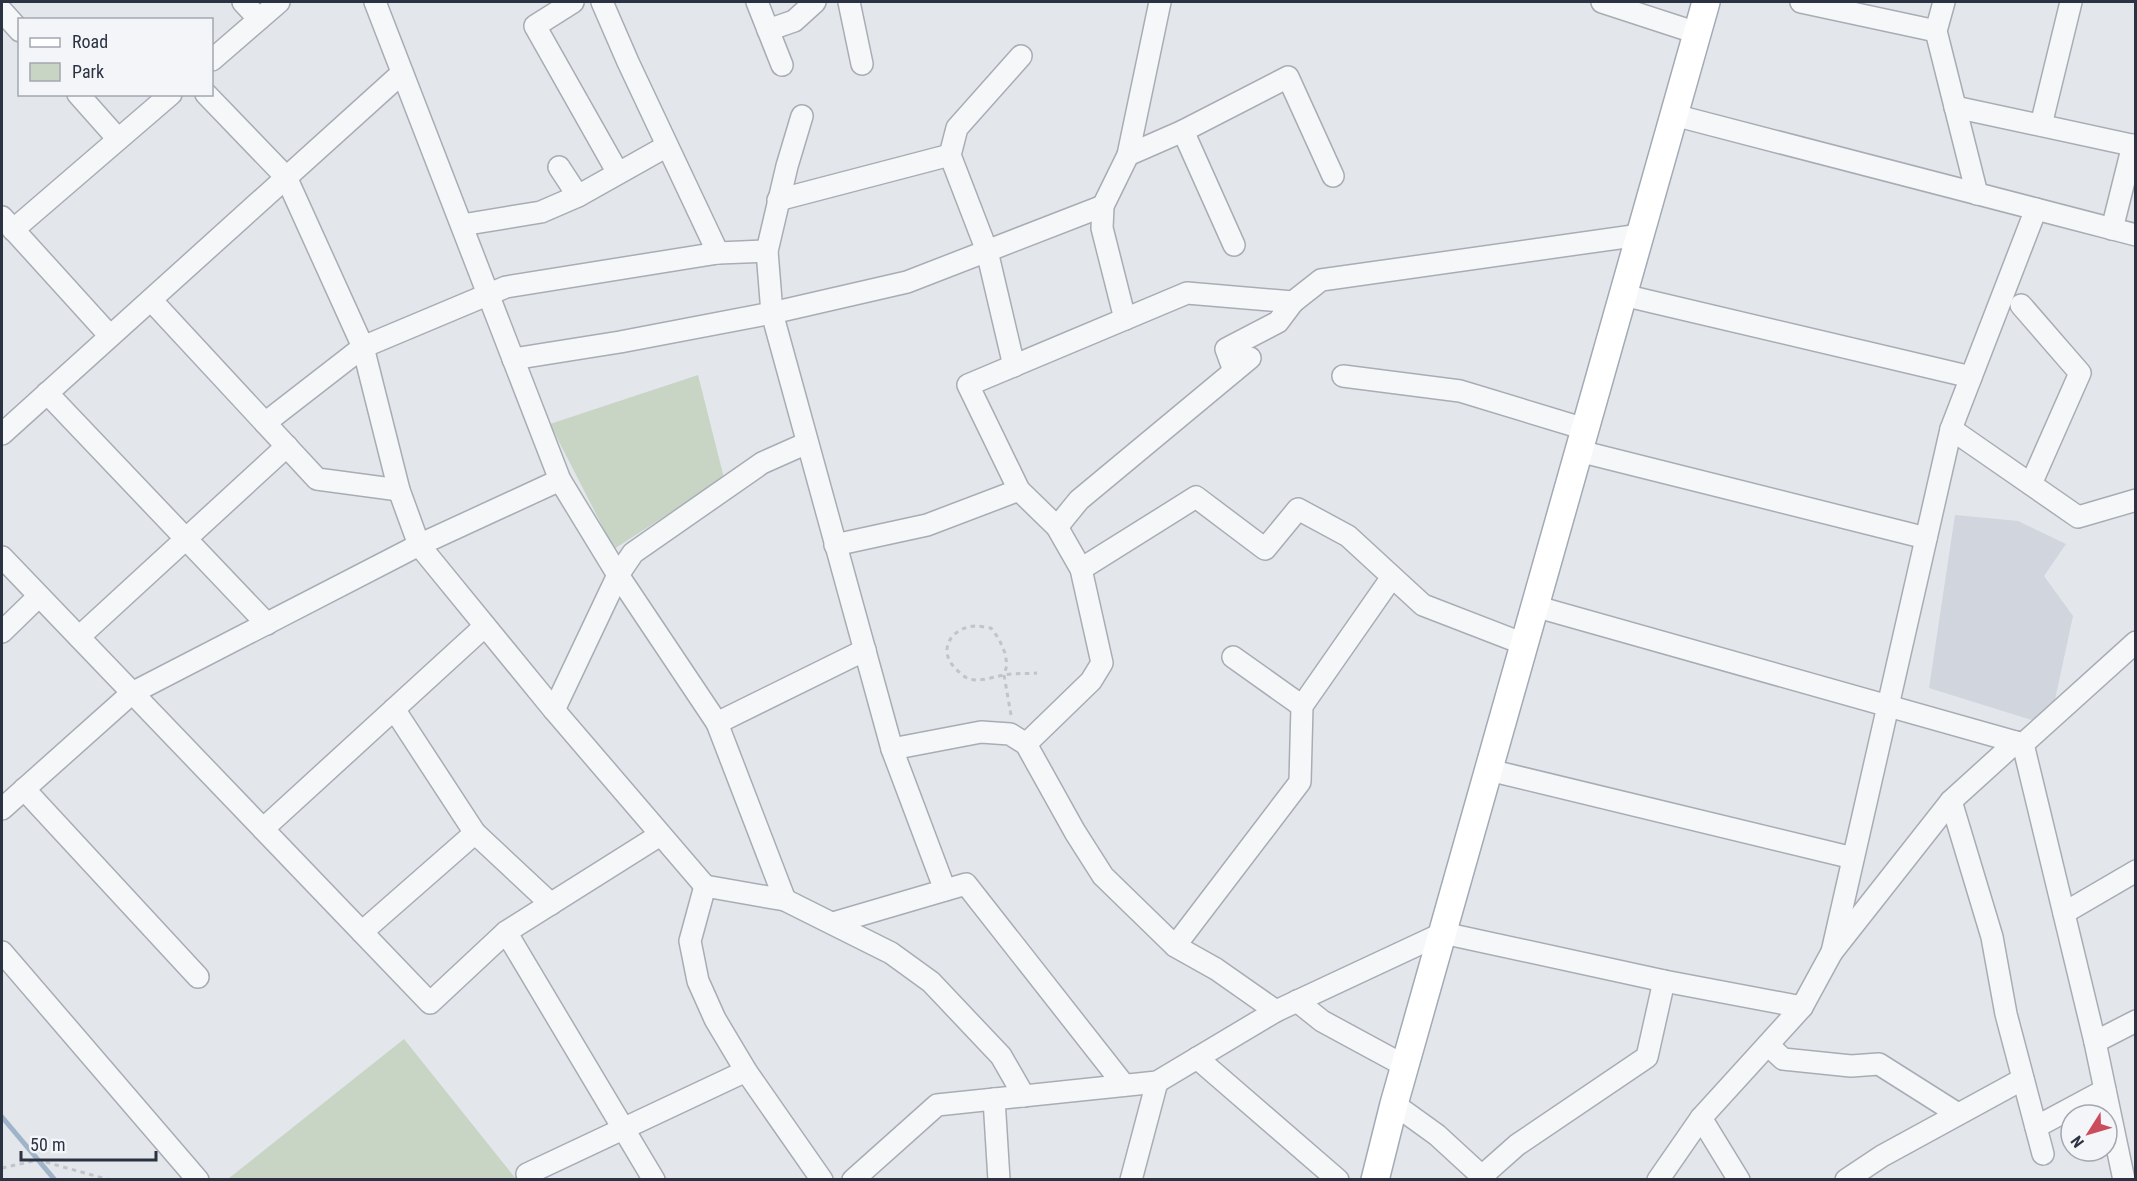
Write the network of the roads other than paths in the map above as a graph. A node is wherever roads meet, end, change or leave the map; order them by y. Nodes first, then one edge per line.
1 (243, 2) edge
2 (279, 2) edge
3 (375, 2) edge
4 (573, 2) edge
5 (602, 2) edge
6 (757, 2) edge
7 (815, 2) edge
8 (849, 2) edge
9 (1160, 2) edge
10 (1602, 2) edge
11 (1706, 2) edge
12 (1801, 2) edge
13 (1944, 2) edge
14 (2071, 2) edge
15 (2, 11) edge
16 (259, 19) junction
17 (18, 29) edge
18 (768, 30) junction
19 (1936, 31) junction
20 (1697, 33) junction
21 (1022, 56) dead end
22 (213, 59) edge
23 (862, 63) dead end
24 (782, 65) dead end
25 (402, 73) junction
26 (80, 96) edge
27 (169, 96) edge
28 (208, 96) edge
29 (1956, 107) junction
30 (1674, 115) junction
31 (802, 116) dead end
32 (2041, 125) junction
33 (1183, 131) junction
34 (118, 139) junction
35 (2134, 145) edge
36 (667, 146) junction
37 (950, 155) junction
38 (1128, 155) junction
39 (559, 167) dead end
40 (618, 173) junction
41 (1334, 176) dead end
42 (286, 177) junction
43 (1977, 194) junction
44 (578, 196) junction
45 (778, 200) junction
46 (1103, 206) junction
47 (2036, 209) junction
48 (7, 224) edge
49 (462, 225) junction
50 (2112, 229) junction
51 (1640, 235) junction
52 (2136, 235) edge
53 (1234, 245) dead end
54 (987, 250) junction
55 (766, 251) junction
56 (718, 253) junction
57 (488, 294) junction
58 (1623, 295) junction
59 (151, 300) junction
60 (1293, 302) junction
61 (2021, 305) dead end
62 (772, 313) junction
63 (1125, 319) junction
64 (110, 336) junction
65 (363, 347) junction
66 (513, 359) junction
67 (1014, 366) junction
68 (1343, 376) dead end
69 (1971, 377) junction
70 (47, 393) junction
71 (265, 423) junction
72 (1951, 429) junction
73 (2, 432) edge
74 (1582, 440) junction
75 (807, 443) junction
76 (287, 446) junction
77 (560, 480) junction
78 (2031, 484) junction
79 (399, 490) junction
80 (1019, 490) junction
81 (2136, 500) edge
82 (1057, 527) junction
83 (1926, 538) junction
84 (186, 539) junction
85 (419, 545) junction
86 (836, 545) junction
87 (2, 557) edge
88 (1081, 569) junction
89 (618, 575) junction
90 (1392, 577) junction
91 (39, 596) junction
92 (1534, 606) junction
93 (267, 624) junction
94 (485, 626) junction
95 (2, 632) edge
96 (79, 637) junction
97 (2136, 642) edge
98 (1524, 644) junction
99 (865, 650) junction
100 (1233, 657) dead end
101 (132, 693) junction
102 (1888, 705) junction
103 (1302, 706) junction
104 (394, 709) junction
105 (554, 710) junction
106 (717, 723) junction
107 (1018, 739) junction
108 (2020, 743) junction
109 (892, 749) junction
110 (1489, 770) junction
111 (24, 789) junction
112 (1951, 801) junction
113 (2, 809) edge
114 (263, 829) junction
115 (475, 833) junction
116 (660, 835) junction
117 (1854, 858) junction
118 (2136, 871) edge
119 (705, 886) junction
120 (945, 890) junction
121 (785, 900) junction
122 (551, 904) junction
123 (2064, 913) junction
124 (832, 923) junction
125 (362, 932) junction
126 (506, 932) junction
127 (1443, 933) junction
128 (1175, 946) junction
129 (2, 952) edge
130 (1832, 952) junction
131 (198, 977) dead end
132 (1664, 981) junction
133 (1297, 1001) junction
134 (1802, 1007) junction
135 (1276, 1011) junction
136 (2136, 1021) edge
137 (2095, 1042) junction
138 (1768, 1045) junction
139 (1197, 1058) junction
140 (1405, 1066) junction
141 (746, 1071) junction
142 (2023, 1079) junction
143 (1157, 1082) junction
144 (1124, 1085) junction
145 (2105, 1090) junction
146 (1024, 1096) junction
147 (994, 1099) junction
148 (1394, 1104) junction
149 (1958, 1114) junction
150 (1701, 1118) junction
151 (2036, 1127) junction
152 (623, 1129) junction
153 (2043, 1154) dead end
154 (527, 1174) dead end
155 (861, 1177) edge
156 (1484, 1178) edge
157 (198, 1179) edge
158 (654, 1179) edge
159 (822, 1179) edge
160 (999, 1179) edge
161 (1131, 1179) edge
162 (1338, 1179) edge
163 (1375, 1179) edge
164 (1658, 1179) edge
165 (1740, 1179) edge
166 (1846, 1179) edge
167 (2124, 1179) edge

1 - 16 street
2 - 16 street
3 - 25 street
4 - 40 street
5 - 36 street
6 - 18 street
7 - 18 street
8 - 23 street
9 - 38 street
10 - 20 street
11 - 20 main road
12 - 19 street
13 - 19 street
14 - 32 street
15 - 17 street
16 - 22 street
18 - 24 street
19 - 29 street
20 - 30 main road
21 - 37 street
25 - 42 street
25 - 49 street
26 - 34 street
27 - 34 street
28 - 42 street
29 - 32 street
29 - 43 street
30 - 43 street
30 - 51 main road
31 - 45 street
32 - 35 street
33 - 38 street
33 - 41 street
33 - 53 street
34 - 48 street
35 - 50 street
36 - 40 street
36 - 56 street
37 - 45 street
37 - 54 street
38 - 46 street
39 - 44 street
40 - 44 street
42 - 59 street
42 - 65 street
43 - 47 street
44 - 49 street
45 - 55 street
46 - 54 street
46 - 63 street
47 - 50 street
47 - 69 street
48 - 64 street
49 - 57 street
50 - 52 street
51 - 58 main road
51 - 60 street
54 - 62 street
54 - 67 street
55 - 56 street
55 - 62 street
56 - 57 street
57 - 65 street
57 - 66 street
58 - 69 street
58 - 74 main road
59 - 64 street
59 - 71 street
60 - 63 street
60 - 82 street
61 - 78 street
62 - 66 street
62 - 75 street
63 - 67 street
64 - 70 street
65 - 71 street
65 - 79 street
66 - 77 street
67 - 80 street
68 - 74 street
69 - 72 street
70 - 73 street
70 - 84 street
71 - 76 street
72 - 78 street
72 - 83 street
74 - 83 street
74 - 92 main road
75 - 86 street
75 - 89 street
76 - 79 street
76 - 84 street
77 - 85 street
77 - 89 street
78 - 81 street
79 - 85 street
80 - 82 street
80 - 86 street
82 - 88 street
83 - 102 street
84 - 93 street
84 - 96 street
85 - 93 street
85 - 94 street
86 - 99 street
87 - 91 street
88 - 90 street
88 - 107 street
89 - 105 street
89 - 106 street
90 - 98 street
90 - 103 street
91 - 95 street
91 - 96 street
92 - 98 main road
92 - 102 street
93 - 101 street
94 - 104 street
94 - 105 street
96 - 101 street
97 - 108 street
98 - 110 main road
99 - 106 street
99 - 109 street
100 - 103 street
101 - 111 street
101 - 114 street
102 - 108 street
102 - 117 street
103 - 128 street
104 - 114 street
104 - 115 street
105 - 116 street
106 - 121 street
107 - 109 street
107 - 128 street
108 - 112 street
108 - 123 street
109 - 120 street
110 - 117 street
110 - 127 main road
111 - 113 street
111 - 131 street
112 - 130 street
112 - 142 street
114 - 125 street
115 - 122 street
115 - 125 street
116 - 119 street
116 - 122 street
117 - 130 street
118 - 123 street
119 - 121 street
119 - 141 street
120 - 124 street
120 - 144 street
121 - 124 street
122 - 126 street
123 - 137 street
124 - 146 street
125 - 126 street
126 - 152 street
127 - 132 street
127 - 133 street
127 - 140 main road
128 - 135 street
129 - 157 street
130 - 134 street
132 - 134 street
132 - 156 street
133 - 135 street
133 - 140 street
134 - 138 street
135 - 139 street
136 - 137 street
137 - 145 street
138 - 149 street
138 - 150 street
139 - 143 street
139 - 162 street
140 - 148 main road
141 - 152 street
141 - 159 street
142 - 149 street
142 - 151 street
143 - 144 street
143 - 161 street
144 - 146 street
145 - 151 street
145 - 167 street
146 - 147 street
147 - 155 street
147 - 160 street
148 - 156 street
148 - 163 main road
149 - 166 street
150 - 164 street
150 - 165 street
151 - 153 street
152 - 154 street
152 - 158 street

